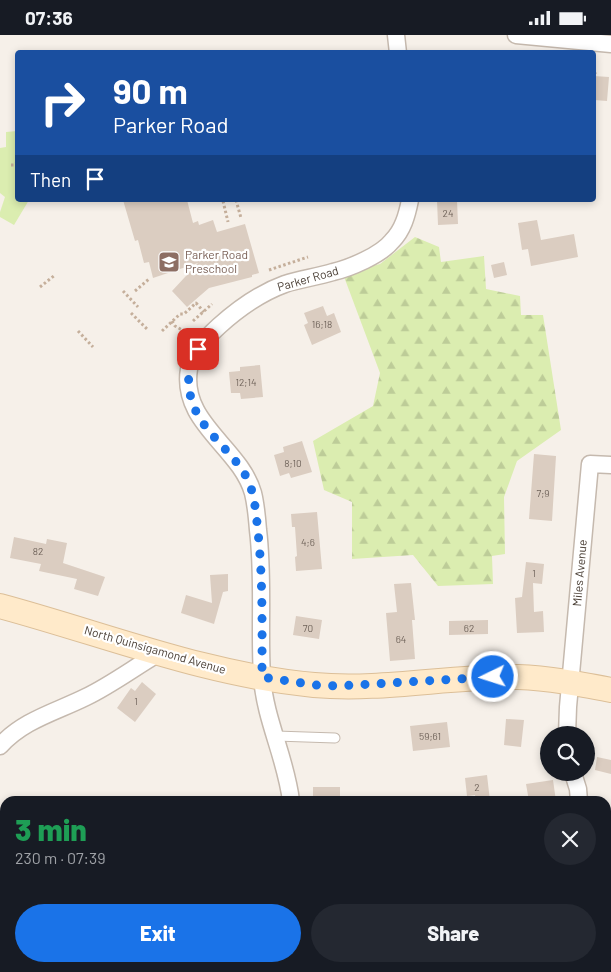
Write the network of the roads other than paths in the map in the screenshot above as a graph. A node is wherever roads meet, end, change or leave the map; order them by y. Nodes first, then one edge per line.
1 (396, 35) edge
2 (516, 35) edge
3 (611, 44) edge
4 (398, 50) edge
5 (410, 202) edge
6 (611, 465) edge
7 (0, 606) edge
8 (158, 653) junction
9 (262, 677) junction
10 (570, 682) junction
11 (611, 690) edge
12 (568, 726) edge
13 (276, 736) junction
14 (335, 738) dead end
15 (4, 739) edge
16 (575, 781) edge
17 (291, 796) edge
18 (579, 796) edge

1 - 4 street
2 - 3 street
5 - 9 street, Parker Road
6 - 10 street, Miles Avenue
7 - 8 main road, North Quinsigamond Avenue
8 - 9 main road, North Quinsigamond Avenue
8 - 15 street
9 - 10 main road, North Quinsigamond Avenue
9 - 13 street, Parker Road
10 - 11 main road, North Quinsigamond Avenue
10 - 12 street, Miles Avenue
13 - 14 lane
13 - 17 street, Parker Road
16 - 18 street

